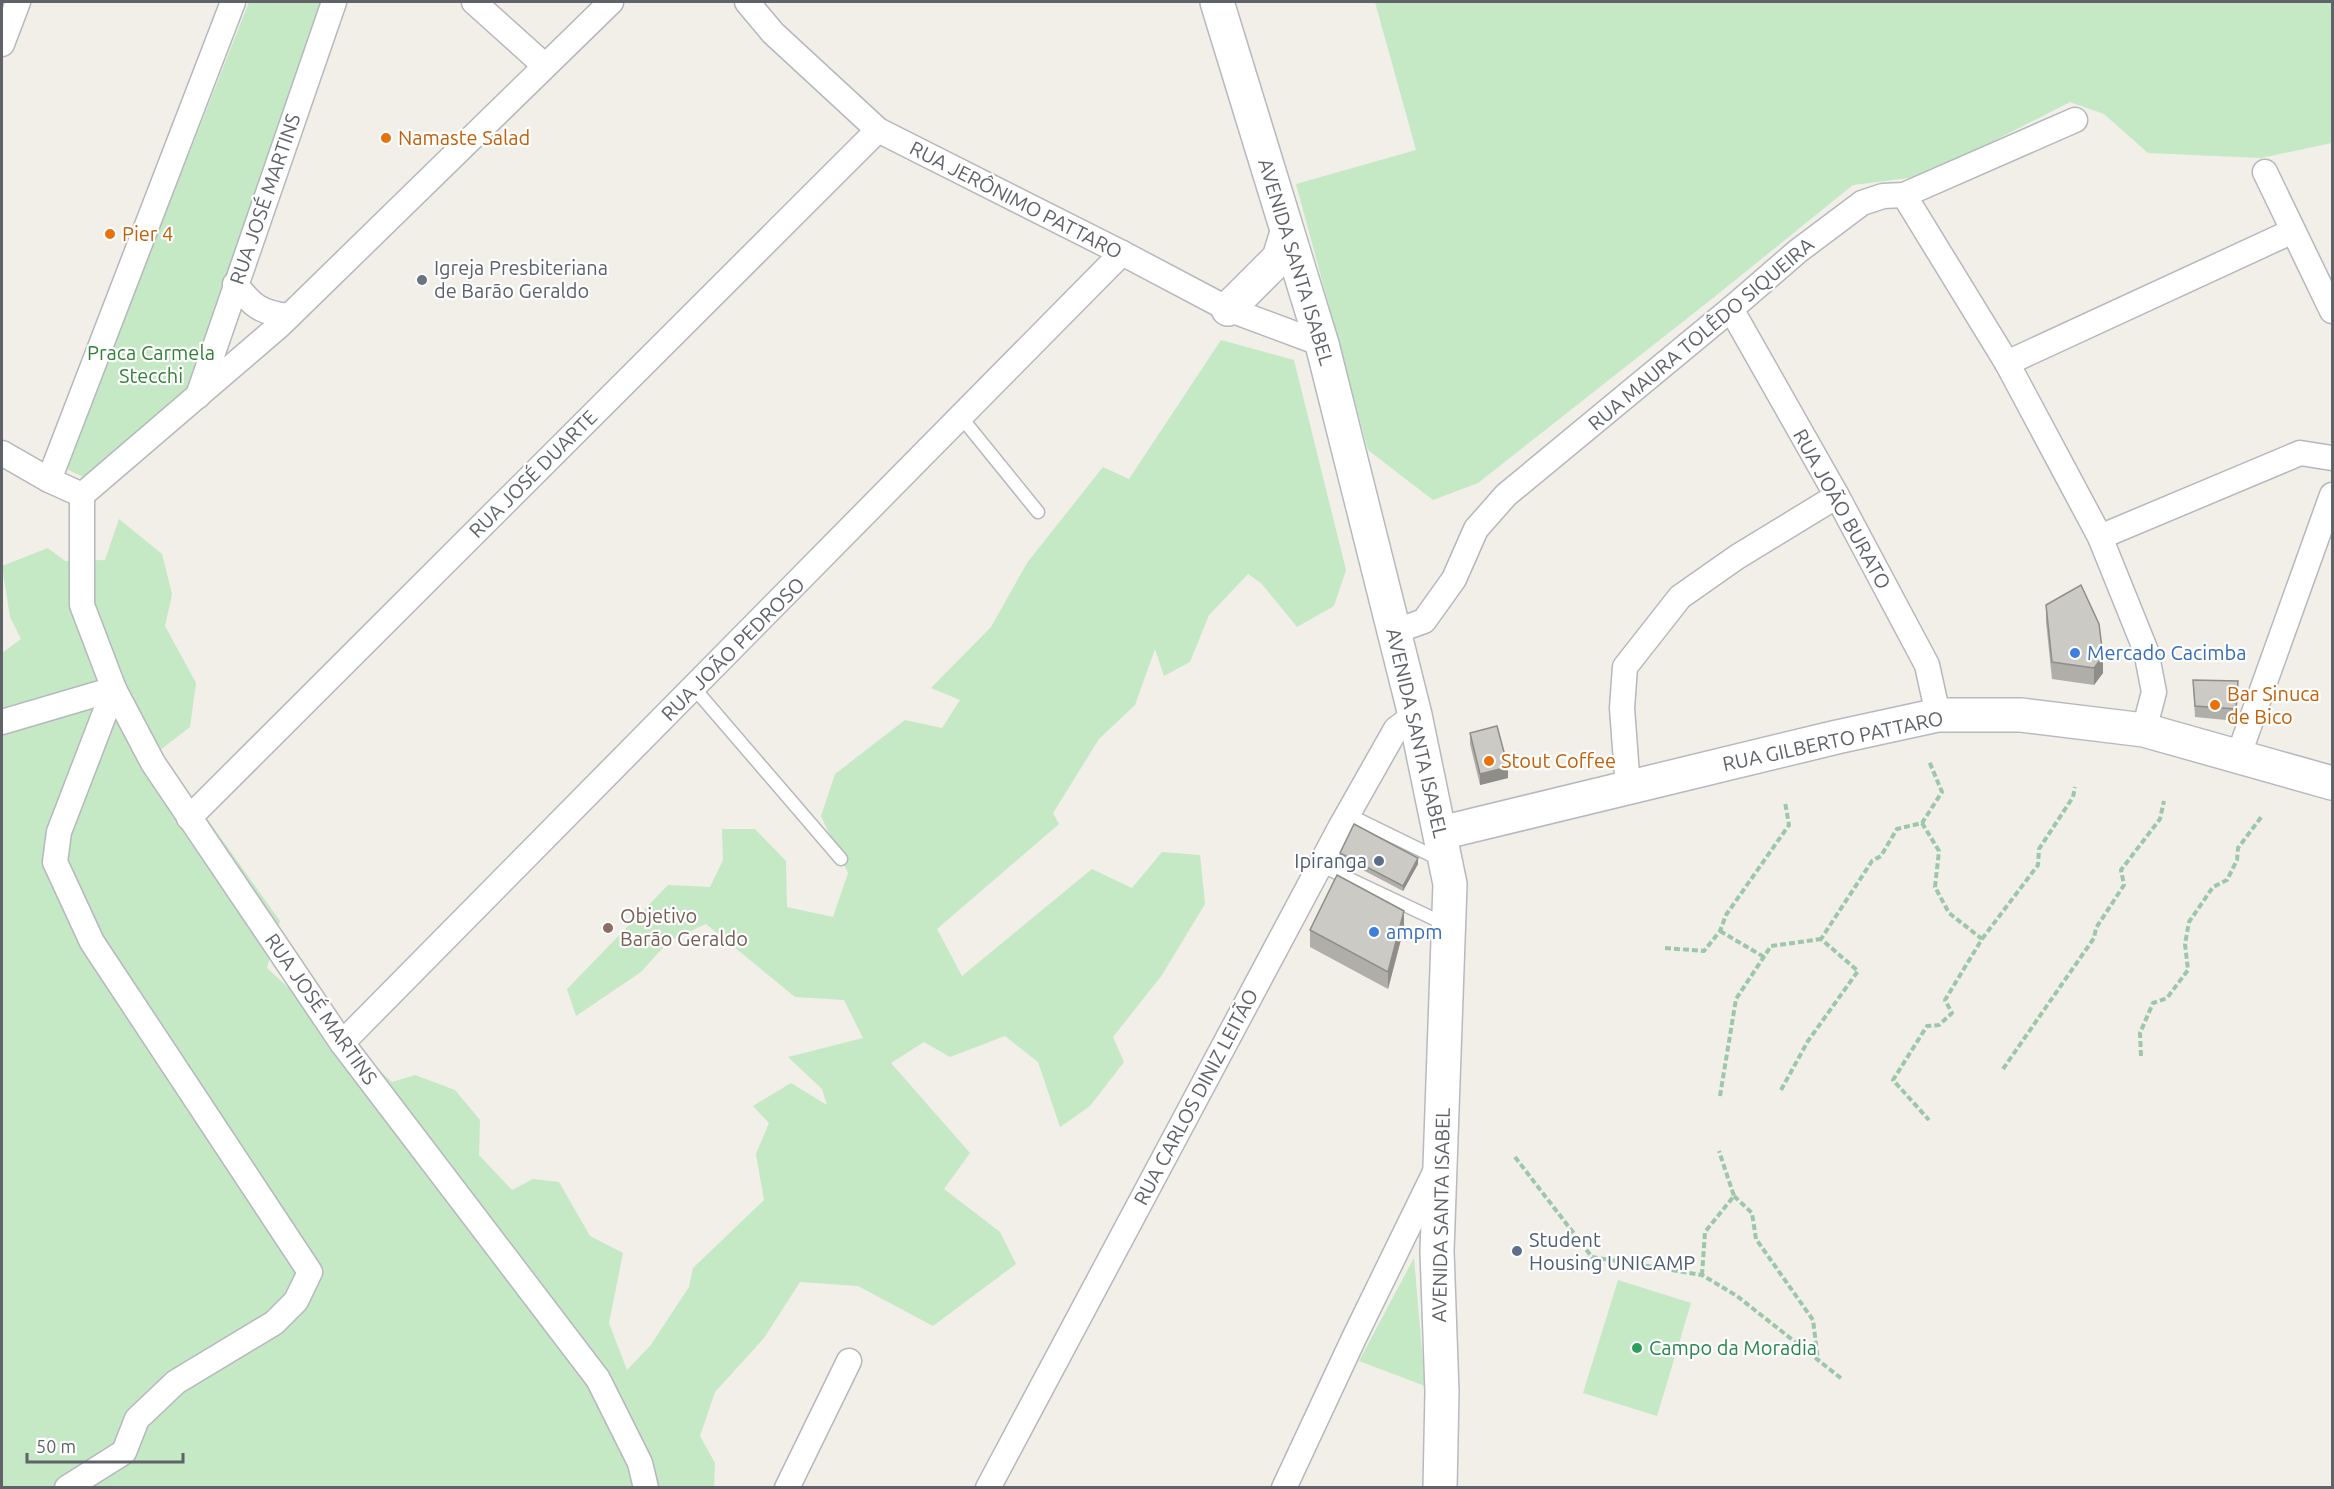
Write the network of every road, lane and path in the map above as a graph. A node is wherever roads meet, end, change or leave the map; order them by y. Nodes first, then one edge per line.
1 (18, 2) edge
2 (233, 2) edge
3 (334, 2) edge
4 (474, 2) edge
5 (611, 2) edge
6 (747, 2) edge
7 (1217, 2) edge
8 (2, 44) edge
9 (544, 65) junction
10 (2075, 120) dead end
11 (878, 130) junction
12 (2265, 172) dead end
13 (1904, 195) junction
14 (2293, 231) junction
15 (1287, 232) junction
16 (1122, 253) junction
17 (235, 284) junction
18 (1228, 309) junction
19 (1731, 309) junction
20 (2332, 312) edge
21 (289, 316) junction
22 (1322, 344) junction
23 (2007, 363) junction
24 (197, 398) junction
25 (961, 417) junction
26 (2, 453) edge
27 (2332, 459) edge
28 (49, 480) junction
29 (82, 495) junction
30 (2332, 495) edge
31 (1837, 496) junction
32 (1038, 512) dead end
33 (2100, 537) junction
34 (1393, 632) junction
35 (694, 688) junction
36 (114, 689) junction
37 (1416, 715) junction
38 (1938, 715) junction
39 (2, 722) edge
40 (2144, 730) junction
41 (2238, 757) junction
42 (1929, 761) dead end
43 (2332, 783) edge
44 (2075, 787) dead end
45 (1628, 788) junction
46 (2164, 801) dead end
47 (1785, 802) dead end
48 (1347, 814) junction
49 (2262, 816) dead end
50 (189, 818) junction
51 (1922, 824) junction
52 (1443, 848) junction
53 (841, 859) dead end
54 (1320, 865) junction
55 (1448, 925) junction
56 (1720, 931) junction
57 (1821, 939) junction
58 (1982, 939) junction
59 (1665, 948) dead end
60 (1764, 957) junction
61 (342, 1043) junction
62 (2141, 1056) dead end
63 (2003, 1069) dead end
64 (1781, 1090) dead end
65 (1720, 1096) dead end
66 (1929, 1120) dead end
67 (1719, 1151) dead end
68 (1515, 1157) dead end
69 (1440, 1160) junction
70 (1734, 1196) junction
71 (1702, 1275) junction
72 (1818, 1360) junction
73 (849, 1361) dead end
74 (1842, 1379) dead end
75 (67, 1488) edge
76 (646, 1488) edge
77 (787, 1488) edge
78 (988, 1488) edge
79 (1284, 1488) edge
80 (1440, 1488) edge

1 - 8 street
2 - 28 street
3 - 17 street, RUA JOSÉ MARTINS
4 - 9 street
5 - 9 street
6 - 11 street, RUA JERÔNIMO PATTARO
7 - 15 main road, AVENIDA SANTA ISABEL
9 - 21 street
10 - 13 street, RUA MAURA TOLÊDO SIQUEIRA
11 - 16 street, RUA JERÔNIMO PATTARO
11 - 50 street, RUA JOSÉ DUARTE
12 - 14 street
13 - 19 street, RUA MAURA TOLÊDO SIQUEIRA
13 - 23 street
14 - 20 street
14 - 23 street
15 - 18 main road
15 - 22 main road, AVENIDA SANTA ISABEL
16 - 18 street, RUA JERÔNIMO PATTARO
16 - 25 street, RUA JOÃO PEDROSO
17 - 21 street
17 - 24 street, RUA JOSÉ MARTINS
18 - 22 street, RUA JERÔNIMO PATTARO
19 - 31 street, RUA JOÃO BURATO
19 - 34 street, RUA MAURA TOLÊDO SIQUEIRA
21 - 24 street
22 - 34 main road, AVENIDA SANTA ISABEL
23 - 33 street
24 - 29 street
25 - 32 lane
25 - 35 street, RUA JOÃO PEDROSO
26 - 28 street
27 - 33 street
28 - 29 street
29 - 36 street, RUA JOSÉ MARTINS
30 - 41 street
31 - 38 street, RUA JOÃO BURATO
31 - 45 street
33 - 40 street
34 - 37 main road, AVENIDA SANTA ISABEL
35 - 53 lane
35 - 61 street, RUA JOÃO PEDROSO
36 - 39 street
36 - 50 street, RUA JOSÉ MARTINS
36 - 75 street
37 - 48 street, RUA CARLOS DINIZ LEITÃO
37 - 52 main road, AVENIDA SANTA ISABEL
38 - 40 main road, RUA GILBERTO PATTARO
38 - 45 main road, RUA GILBERTO PATTARO
40 - 41 main road, RUA GILBERTO PATTARO
41 - 43 main road, RUA GILBERTO PATTARO
42 - 51 path
44 - 58 path
45 - 52 main road, RUA GILBERTO PATTARO
46 - 63 path
47 - 56 path
48 - 52 lane
48 - 54 street, RUA CARLOS DINIZ LEITÃO
49 - 62 path
50 - 61 street, RUA JOSÉ MARTINS
51 - 57 path
51 - 58 path
52 - 55 main road, AVENIDA SANTA ISABEL
54 - 55 lane
54 - 78 street, RUA CARLOS DINIZ LEITÃO
55 - 69 main road, AVENIDA SANTA ISABEL
56 - 59 path
56 - 60 path
57 - 60 path
57 - 64 path
58 - 66 path
60 - 65 path
61 - 76 street, RUA JOSÉ MARTINS
67 - 70 path
68 - 71 path
69 - 79 street
69 - 80 main road, AVENIDA SANTA ISABEL
70 - 71 path
70 - 72 path
71 - 72 path
72 - 74 path
73 - 77 street

